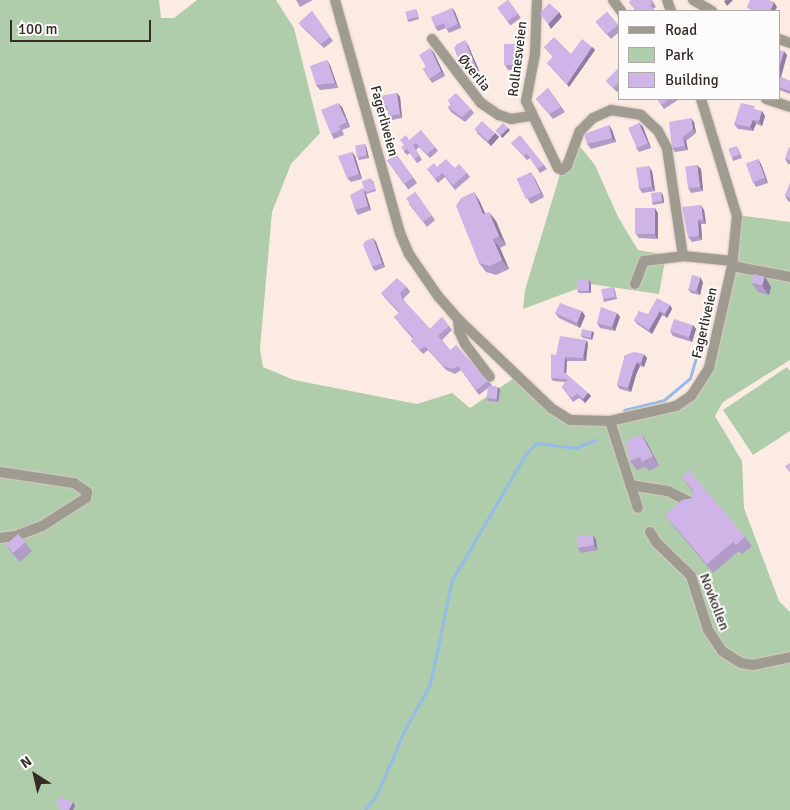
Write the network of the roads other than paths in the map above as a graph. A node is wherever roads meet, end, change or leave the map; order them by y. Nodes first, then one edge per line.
1 (537, 0) edge
2 (694, 0) edge
3 (337, 1) edge
4 (710, 10) edge
5 (432, 40) dead end
6 (701, 100) edge
7 (769, 100) edge
8 (790, 107) edge
9 (531, 116) junction
10 (683, 256) junction
11 (732, 263) junction
12 (790, 277) edge
13 (635, 284) dead end
14 (458, 319) junction
15 (490, 376) dead end
16 (610, 421) junction
17 (0, 472) edge
18 (630, 485) junction
19 (692, 504) edge
20 (638, 508) dead end
21 (650, 532) dead end
22 (0, 538) edge
23 (790, 657) edge

1 - 9 street, Rollnesveien
2 - 4 street
3 - 14 street, Fagerliveien
5 - 9 street, Øverlia
6 - 11 street, Fagerliveien
7 - 8 street
9 - 10 street, Rollnesveien
10 - 11 street
10 - 13 street
11 - 12 street
11 - 16 street, Fagerliveien
14 - 15 street, Fagerliveien
14 - 16 street, Fagerliveien
16 - 18 street
17 - 22 street
18 - 19 street
18 - 20 street
21 - 23 street, Novkollen

